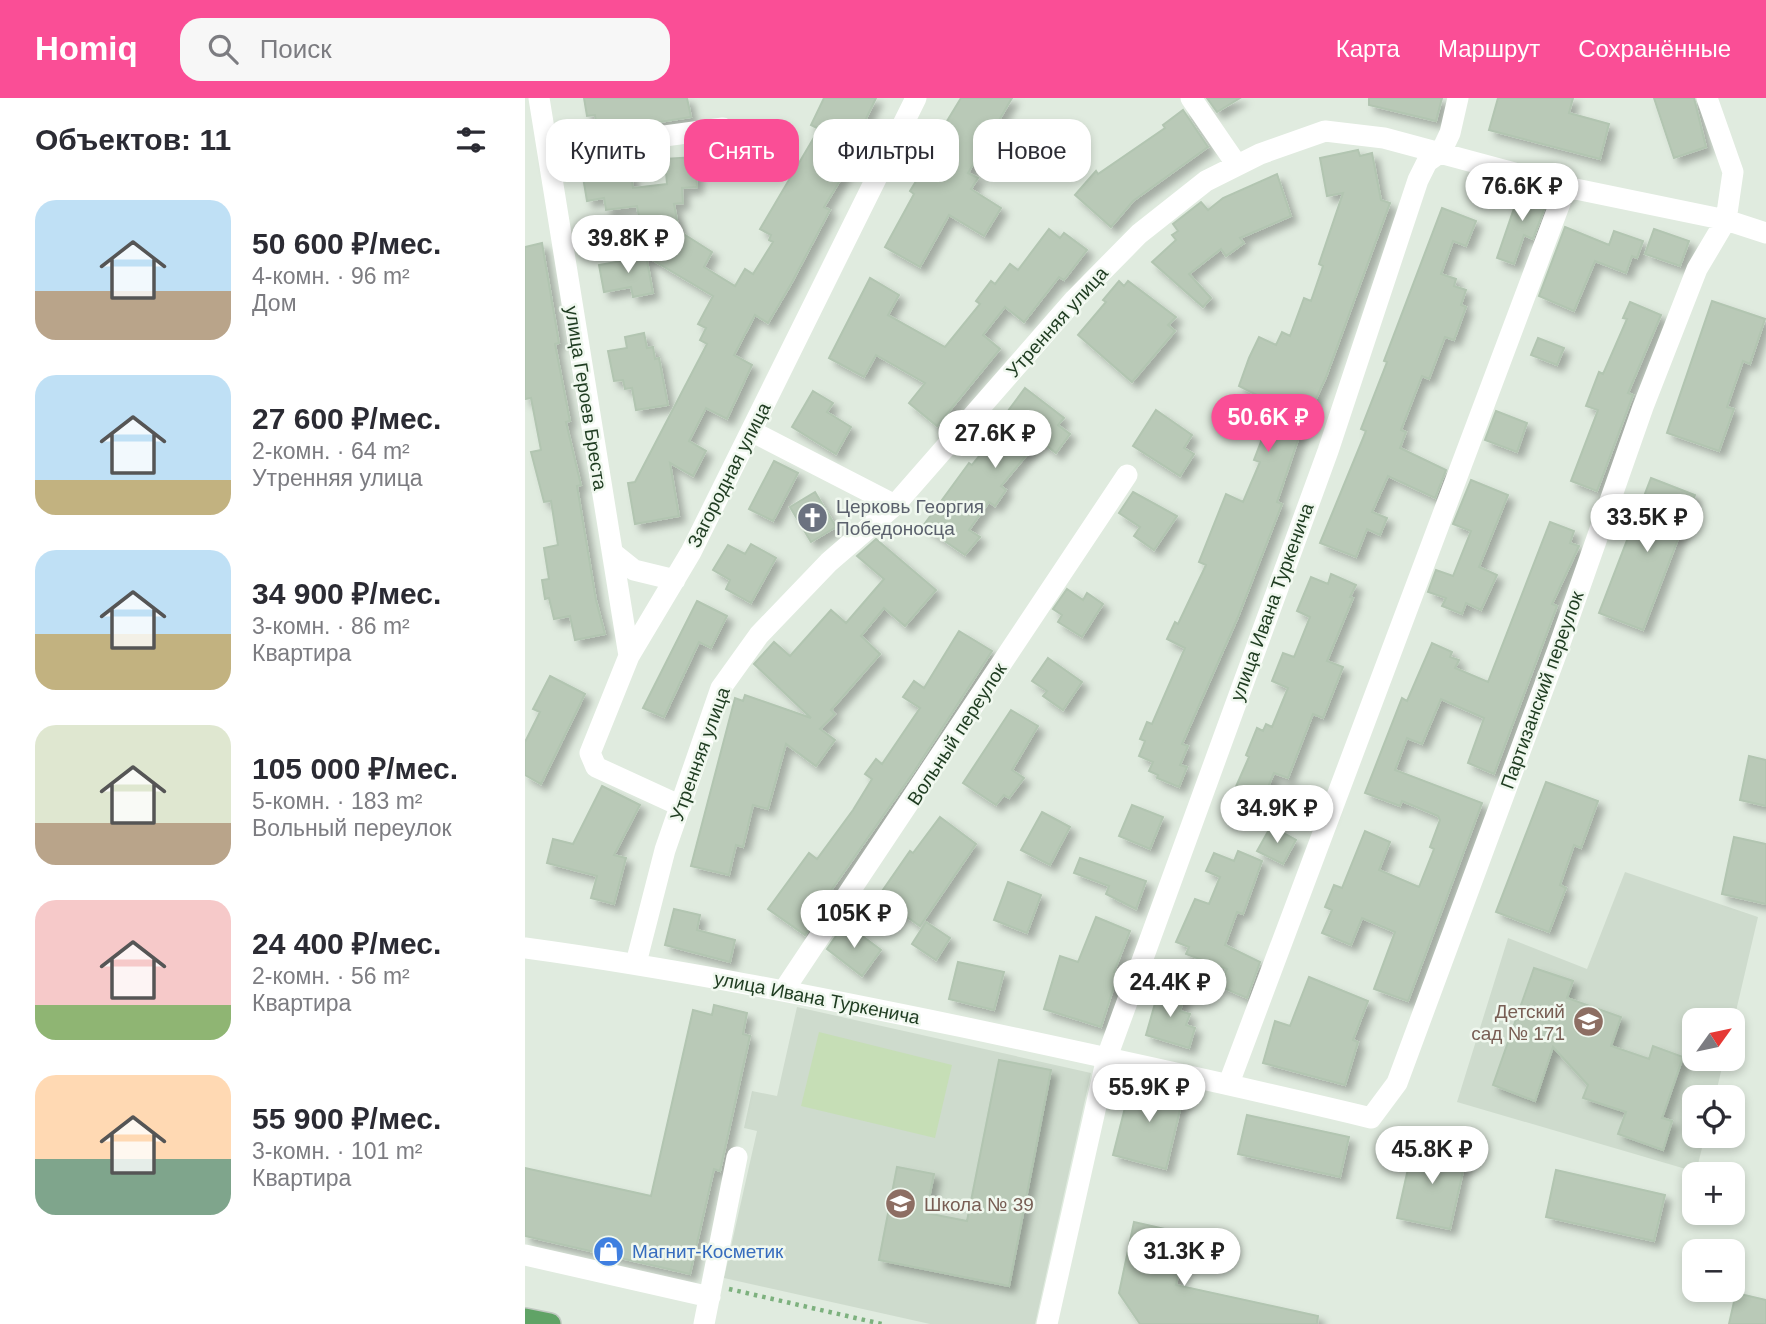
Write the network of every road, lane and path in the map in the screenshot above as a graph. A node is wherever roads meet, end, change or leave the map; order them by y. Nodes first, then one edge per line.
1 (539, 98) edge
2 (916, 98) edge
3 (1191, 98) edge
4 (1458, 98) edge
5 (1707, 98) edge
6 (546, 140) edge
7 (1441, 152) junction
8 (1237, 165) junction
9 (553, 182) edge
10 (1566, 187) junction
11 (1726, 220) junction
12 (1766, 233) edge
13 (751, 431) junction
14 (1127, 475) dead end
15 (895, 505) junction
16 (614, 554) junction
17 (675, 580) junction
18 (629, 656) junction
19 (681, 806) junction
20 (525, 948) edge
21 (636, 963) junction
22 (784, 990) junction
23 (1107, 1057) junction
24 (1229, 1083) junction
25 (1371, 1118) joint
26 (737, 1157) dead end
27 (525, 1255) edge
28 (710, 1297) junction
29 (525, 1319) edge
30 (550, 1324) edge
31 (704, 1324) edge
32 (1047, 1324) edge

1 - 6 street, улица Героев Бреста
2 - 13 street, Загородная улица
3 - 8 street
4 - 7 street
5 - 11 street
7 - 8 street, Утренняя улица
7 - 10 street, Утренняя улица
7 - 23 street, улица Ивана Туркенича
8 - 15 street, Утренняя улица
9 - 16 street, улица Героев Бреста
10 - 11 street, Утренняя улица
10 - 24 street
11 - 12 street, Утренняя улица
11 - 25 street, Партизанский переулок
13 - 15 street
13 - 17 street, Загородная улица
14 - 22 street, Вольный переулок
15 - 19 street, Утренняя улица
16 - 17 street
16 - 18 street, улица Героев Бреста
17 - 18 street, Загородная улица
18 - 19 street, Загородная улица
19 - 21 street, Утренняя улица
20 - 21 street, улица Ивана Туркенича
21 - 22 street, улица Ивана Туркенича
22 - 23 street, улица Ивана Туркенича
23 - 24 street, улица Ивана Туркенича
23 - 32 street, улица Ивана Туркенича
24 - 25 street, улица Ивана Туркенича
26 - 28 street
27 - 28 street
28 - 31 street
29 - 30 main road

